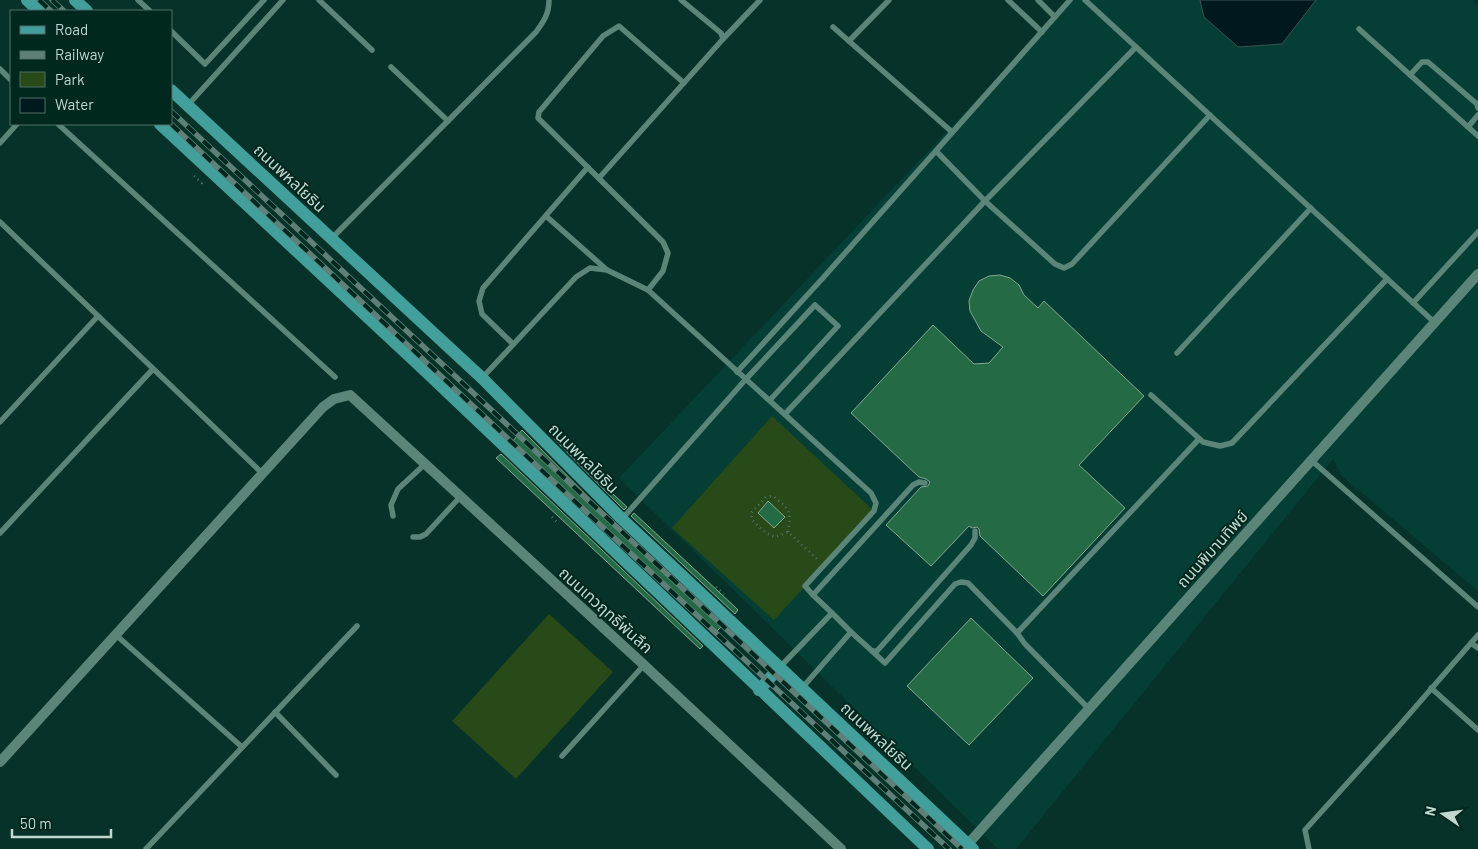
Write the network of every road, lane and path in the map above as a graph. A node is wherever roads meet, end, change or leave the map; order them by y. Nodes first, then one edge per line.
1 (27, 0) edge
2 (75, 0) edge
3 (138, 0) edge
4 (264, 0) edge
5 (284, 0) edge
6 (319, 0) edge
7 (549, 0) edge
8 (681, 0) edge
9 (760, 0) edge
10 (889, 0) edge
11 (1008, 0) edge
12 (1038, 0) edge
13 (1070, 0) edge
14 (1086, 0) edge
15 (38, 10) edge
16 (86, 10) edge
17 (149, 10) edge
18 (1055, 17) junction
19 (833, 27) dead end
20 (1359, 29) dead end
21 (172, 32) edge
22 (1042, 32) junction
23 (723, 39) junction
24 (849, 41) junction
25 (1136, 46) junction
26 (372, 50) dead end
27 (391, 67) dead end
28 (0, 69) edge
29 (1410, 75) junction
30 (10, 79) edge
31 (684, 83) junction
32 (172, 91) edge
33 (188, 105) junction
34 (1478, 108) edge
35 (1210, 115) junction
36 (1478, 116) edge
37 (448, 120) junction
38 (16, 125) edge
39 (59, 125) edge
40 (161, 125) edge
41 (1468, 127) junction
42 (952, 132) junction
43 (1478, 136) edge
44 (0, 143) edge
45 (936, 150) junction
46 (588, 167) junction
47 (194, 176) dead end
48 (599, 178) junction
49 (202, 183) dead end
50 (985, 201) junction
51 (1311, 208) junction
52 (546, 216) junction
53 (0, 222) edge
54 (1478, 232) edge
55 (332, 238) junction
56 (607, 270) junction
57 (1478, 274) edge
58 (1387, 279) junction
59 (648, 290) junction
60 (1413, 303) junction
61 (98, 316) junction
62 (1434, 322) junction
63 (513, 344) junction
64 (1177, 353) dead end
65 (153, 368) junction
66 (737, 372) junction
67 (335, 377) dead end
68 (482, 378) junction
69 (746, 379) junction
70 (1152, 395) dead end
71 (770, 400) junction
72 (785, 414) junction
73 (0, 422) edge
74 (1199, 438) junction
75 (1311, 460) junction
76 (425, 464) junction
77 (263, 474) junction
78 (925, 483) dead end
79 (460, 497) junction
80 (393, 516) dead end
81 (552, 517) dead end
82 (622, 519) junction
83 (560, 524) dead end
84 (974, 531) dead end
85 (788, 532) junction
86 (0, 533) edge
87 (413, 537) dead end
88 (824, 565) junction
89 (716, 587) dead end
90 (724, 594) dead end
91 (813, 595) junction
92 (1478, 607) edge
93 (832, 613) junction
94 (357, 626) dead end
95 (851, 632) junction
96 (1017, 633) junction
97 (116, 635) junction
98 (1478, 635) edge
99 (1471, 643) junction
100 (1478, 648) edge
101 (872, 651) junction
102 (644, 665) junction
103 (780, 667) junction
104 (802, 688) junction
105 (1432, 688) junction
106 (759, 690) junction
107 (1089, 709) junction
108 (275, 712) junction
109 (1478, 730) edge
110 (242, 746) junction
111 (562, 756) dead end
112 (0, 762) edge
113 (336, 776) dead end
114 (836, 847) edge
115 (971, 847) edge
116 (146, 849) edge
117 (928, 849) edge
118 (1309, 849) edge

1 - 15 main road
2 - 16 main road
3 - 17 lane
4 - 21 lane
5 - 33 lane
6 - 26 lane
7 - 37 lane
8 - 23 lane
9 - 23 lane
10 - 24 lane
11 - 22 lane
12 - 18 lane
13 - 18 lane
14 - 25 lane
18 - 22 lane
19 - 24 lane
20 - 29 lane
22 - 42 lane
23 - 31 lane
24 - 42 lane
25 - 35 lane
25 - 50 lane
27 - 37 lane
28 - 30 lane
29 - 34 lane
29 - 41 lane
31 - 46 lane
31 - 48 lane
32 - 33 main road, ถนนพหลโยธิน
33 - 55 main road, ถนนพหลโยธิน
35 - 50 lane
35 - 51 lane
36 - 41 lane
37 - 55 lane
38 - 44 lane
39 - 67 lane
40 - 106 main road
41 - 43 lane
42 - 45 lane
45 - 50 lane
45 - 66 lane
46 - 48 lane
46 - 52 lane
47 - 49 path
48 - 59 lane
50 - 72 lane
51 - 58 lane
51 - 64 lane
52 - 56 lane
52 - 63 lane
53 - 61 lane
54 - 60 lane
55 - 68 main road, ถนนพหลโยธิน
56 - 59 lane
56 - 63 lane
57 - 62 street, ถนนพิมานทิพย์
58 - 60 lane
58 - 74 lane
59 - 66 lane
60 - 62 lane
61 - 65 lane
61 - 73 lane
62 - 75 street, ถนนพิมานทิพย์
63 - 68 lane
65 - 77 lane
65 - 86 lane
66 - 69 lane
68 - 82 main road, ถนนพหลโยธิน
69 - 71 lane
69 - 71 lane
69 - 82 lane
70 - 74 lane
71 - 72 lane
72 - 88 lane
74 - 96 lane
75 - 92 lane
75 - 107 street, ถนนพิมานทิพย์
76 - 77 street, ถนนเทวฤทธิ์พันลึก
76 - 79 street, ถนนเทวฤทธิ์พันลึก
76 - 80 lane
77 - 97 street
78 - 91 lane
79 - 87 lane
79 - 102 street, ถนนเทวฤทธิ์พันลึก
81 - 83 path
82 - 103 main road, ถนนพหลโยธิน
84 - 101 lane
85 - 85 path
85 - 88 path
88 - 91 lane
89 - 90 path
91 - 93 lane
93 - 95 lane
93 - 103 lane
94 - 108 lane
95 - 101 lane
95 - 104 lane
96 - 101 lane
96 - 107 lane
97 - 110 lane
97 - 112 street
98 - 99 lane
99 - 100 lane
99 - 105 lane
102 - 111 lane
102 - 114 street, ถนนเทวฤทธิ์พันลึก
103 - 104 main road, ถนนพหลโยธิน
103 - 106 main road
104 - 115 main road, ถนนพหลโยธิน
105 - 109 lane
105 - 118 lane
106 - 117 main road
107 - 115 street, ถนนพิมานทิพย์
108 - 110 lane
108 - 113 lane
110 - 116 lane

